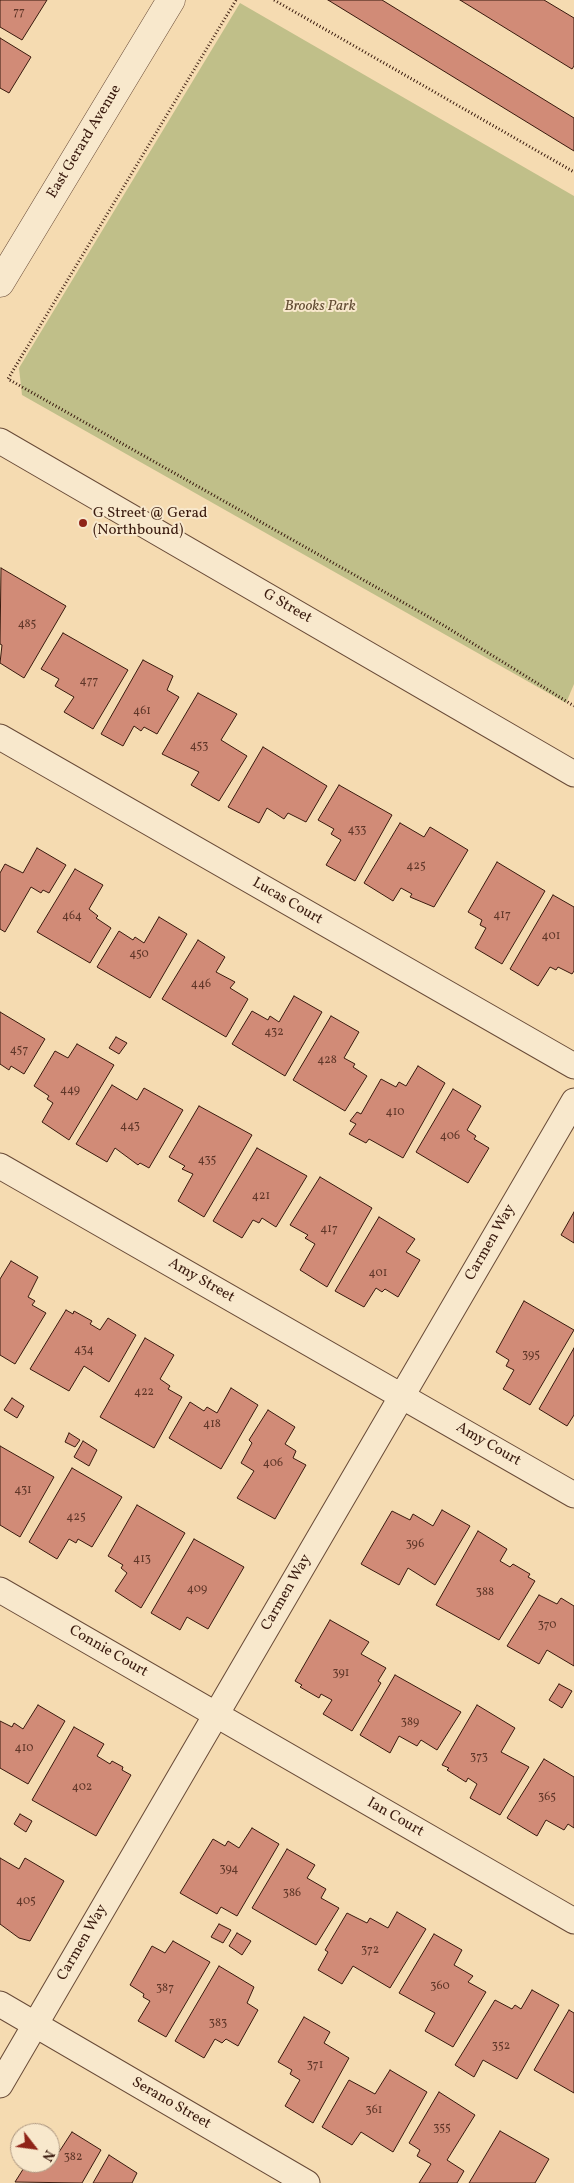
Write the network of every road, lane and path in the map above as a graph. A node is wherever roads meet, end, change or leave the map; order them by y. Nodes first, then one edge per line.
1 (171, 0) edge
2 (236, 0) edge
3 (274, 0) edge
4 (574, 172) edge
5 (0, 283) edge
6 (0, 441) edge
7 (574, 706) edge
8 (0, 737) edge
9 (574, 774) edge
10 (574, 1066) edge
11 (574, 1101) edge
12 (0, 1166) edge
13 (402, 1395) junction
14 (574, 1495) edge
15 (0, 1590) edge
16 (216, 1715) junction
17 (574, 1921) edge
18 (0, 2004) edge
19 (36, 2024) junction
20 (0, 2085) edge
21 (307, 2183) edge

1 - 5 street, East Gerard Avenue
2 - 7 path
3 - 4 path
6 - 9 street, G Street
8 - 10 street, Lucas Court
11 - 13 street, Carmen Way
12 - 13 street, Amy Street
13 - 14 street, Amy Court
13 - 16 street, Carmen Way
15 - 16 street, Connie Court
16 - 17 street, Ian Court
16 - 19 street, Carmen Way
18 - 19 street, Serano Street
19 - 20 street, Carmen Way
19 - 21 street, Serano Street

